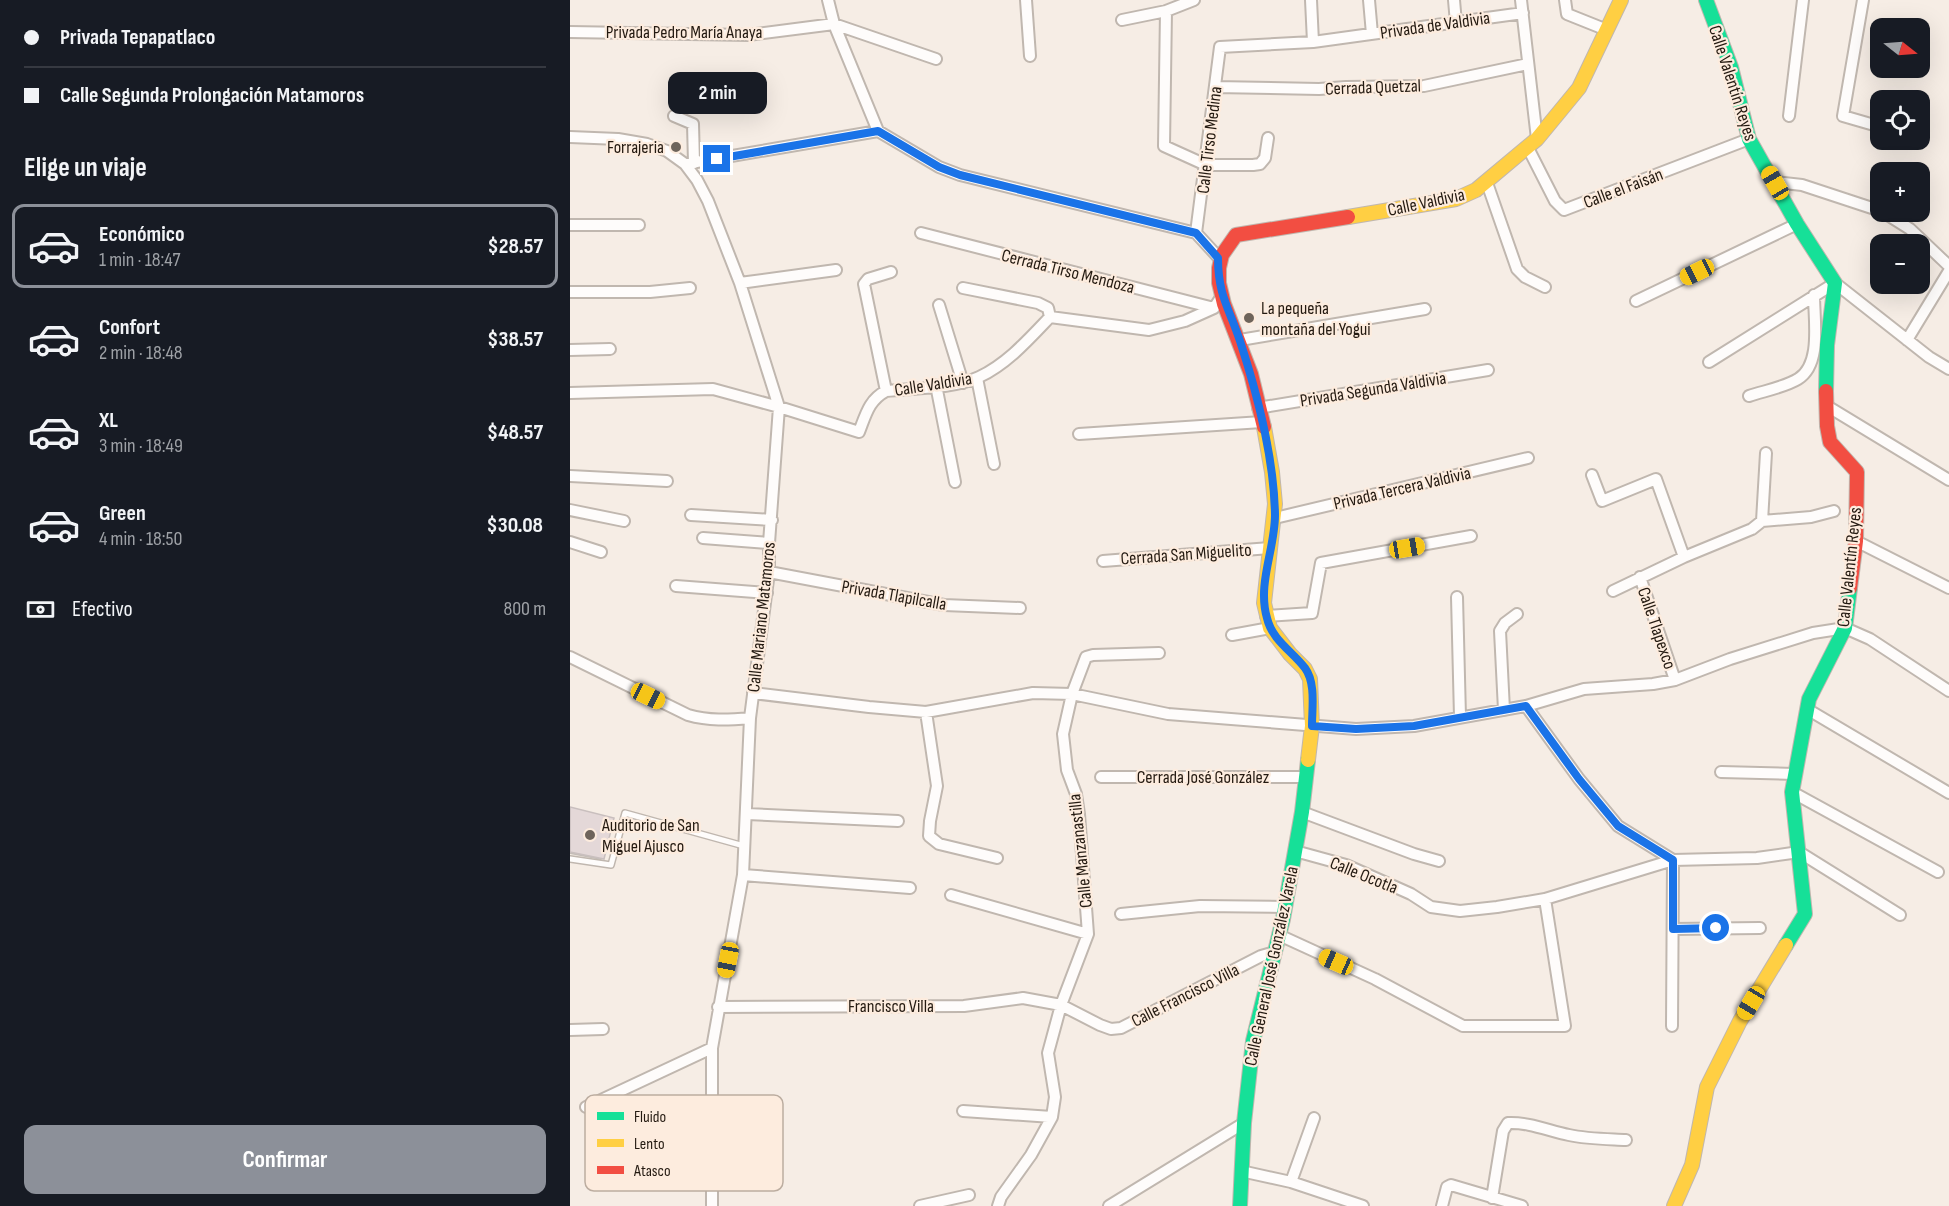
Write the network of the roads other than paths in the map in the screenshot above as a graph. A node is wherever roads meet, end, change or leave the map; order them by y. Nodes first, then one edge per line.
1 (828, 0) edge
2 (1026, 0) edge
3 (1194, 0) edge
4 (1311, 0) edge
5 (1369, 0) edge
6 (1454, 0) edge
7 (1521, 0) edge
8 (1565, 0) edge
9 (1621, 0) edge
10 (1706, 0) edge
11 (1803, 0) edge
12 (1863, 0) edge
13 (1166, 11) junction
14 (1523, 13) junction
15 (1122, 20) dead end
16 (834, 24) junction
17 (1456, 24) junction
18 (1607, 30) junction
19 (570, 32) edge
20 (1372, 34) junction
21 (1313, 42) junction
22 (1220, 47) joint
23 (1030, 56) dead end
24 (936, 59) dead end
25 (1528, 64) junction
26 (1215, 87) junction
27 (674, 116) dead end
28 (1789, 116) dead end
29 (1870, 124) edge
30 (878, 131) junction
31 (570, 137) edge
32 (1268, 138) dead end
33 (1749, 140) junction
34 (1532, 144) junction
35 (689, 164) junction
36 (1206, 165) junction
37 (1487, 183) junction
38 (1775, 183) junction
39 (1870, 207) edge
40 (1899, 222) edge
41 (1797, 224) junction
42 (570, 225) edge
43 (639, 225) dead end
44 (921, 233) dead end
45 (1196, 233) junction
46 (1218, 258) junction
47 (1949, 266) edge
48 (836, 270) dead end
49 (1949, 271) edge
50 (891, 272) dead end
51 (740, 283) junction
52 (1834, 283) junction
53 (1545, 287) dead end
54 (690, 288) dead end
55 (963, 288) dead end
56 (570, 292) edge
57 (1814, 296) junction
58 (1636, 301) dead end
59 (1218, 302) junction
60 (939, 305) dead end
61 (1425, 309) dead end
62 (1050, 317) junction
63 (1240, 340) junction
64 (1907, 340) junction
65 (570, 350) edge
66 (610, 350) dead end
67 (1709, 362) dead end
68 (1949, 369) edge
69 (1488, 370) dead end
70 (977, 378) junction
71 (963, 383) junction
72 (936, 386) junction
73 (886, 391) junction
74 (570, 393) edge
75 (1749, 396) dead end
76 (1827, 406) junction
77 (779, 407) junction
78 (1258, 408) junction
79 (1262, 422) junction
80 (1080, 434) dead end
81 (1766, 453) dead end
82 (1528, 458) dead end
83 (994, 464) dead end
84 (1592, 475) dead end
85 (570, 476) edge
86 (1949, 480) edge
87 (667, 481) dead end
88 (955, 482) dead end
89 (570, 510) edge
90 (1834, 511) dead end
91 (691, 515) dead end
92 (1275, 518) junction
93 (772, 520) junction
94 (624, 521) dead end
95 (1762, 521) junction
96 (1471, 536) dead end
97 (703, 538) dead end
98 (1856, 540) junction
99 (570, 542) edge
100 (769, 543) junction
101 (1270, 548) junction
102 (601, 552) dead end
103 (1684, 556) junction
104 (1103, 561) dead end
105 (769, 572) junction
106 (1640, 577) junction
107 (676, 586) dead end
108 (1949, 588) edge
109 (1613, 591) dead end
110 (767, 593) junction
111 (1457, 597) dead end
112 (1020, 608) dead end
113 (1517, 614) dead end
114 (1268, 622) junction
115 (1845, 628) junction
116 (1232, 635) dead end
117 (1160, 653) dead end
118 (570, 657) edge
119 (1675, 680) junction
120 (1949, 691) edge
121 (753, 693) junction
122 (1072, 694) junction
123 (1526, 706) junction
124 (1807, 709) junction
125 (1504, 710) junction
126 (926, 712) junction
127 (1460, 717) junction
128 (750, 718) junction
129 (1312, 726) junction
130 (1722, 772) dead end
131 (1794, 774) junction
132 (1101, 777) dead end
133 (1306, 777) junction
134 (1792, 792) junction
135 (1949, 793) edge
136 (1302, 812) junction
137 (747, 814) junction
138 (898, 821) dead end
139 (744, 846) junction
140 (1295, 851) junction
141 (1799, 852) junction
142 (997, 858) dead end
143 (570, 859) edge
144 (1673, 860) junction
145 (1439, 861) dead end
146 (1938, 872) dead end
147 (743, 874) junction
148 (910, 888) dead end
149 (951, 895) dead end
150 (1545, 899) junction
151 (1285, 907) junction
152 (1120, 914) dead end
153 (1900, 915) dead end
154 (1760, 928) dead end
155 (1673, 929) junction
156 (1088, 934) junction
157 (1279, 935) junction
158 (1275, 952) junction
159 (1061, 1005) junction
160 (718, 1007) junction
161 (1672, 1026) dead end
162 (603, 1029) dead end
163 (570, 1030) edge
164 (712, 1048) junction
165 (612, 1095) edge
166 (712, 1095) edge
167 (963, 1111) dead end
168 (1052, 1117) junction
169 (1314, 1118) dead end
170 (1244, 1123) junction
171 (1626, 1140) dead end
172 (1241, 1170) junction
173 (1291, 1182) junction
174 (969, 1195) dead end
175 (1492, 1198) junction
176 (920, 1206) edge
177 (998, 1206) edge
178 (1109, 1206) edge
179 (1240, 1206) edge
180 (1363, 1206) edge
181 (1442, 1206) edge
182 (1522, 1206) edge
183 (1674, 1206) edge

1 - 16 street
2 - 23 street
3 - 13 street
4 - 21 street
5 - 20 street
6 - 17 street
7 - 14 street
8 - 18 street
9 - 18 street, Calle Valdivia
10 - 33 street, Calle Valentín Reyes
11 - 28 street
12 - 29 street
13 - 15 street
13 - 36 street
14 - 17 street, Privada de Valdivia
14 - 25 street
16 - 19 street, Privada Pedro María Anaya
16 - 24 street
16 - 30 street
17 - 20 street, Privada de Valdivia
18 - 34 street, Calle Valdivia
20 - 21 street, Privada de Valdivia
21 - 22 street, Privada de Valdivia
22 - 26 street, Calle Tirso Medina
25 - 26 street, Cerrada Quetzal
25 - 34 street
26 - 36 street, Calle Tirso Medina
27 - 35 street
30 - 35 street
30 - 45 street
31 - 35 street, Calle Mariano Matamoros
32 - 36 street
33 - 34 street, Calle el Faisán
33 - 38 street, Calle Valentín Reyes
34 - 37 street, Calle Valdivia
35 - 51 street, Calle Mariano Matamoros
36 - 45 street, Calle Tirso Medina
37 - 46 street, Calle Valdivia
37 - 53 street
38 - 39 street
38 - 41 street, Calle Valentín Reyes
40 - 47 street
41 - 52 street, Calle Valentín Reyes
41 - 58 street
42 - 43 street
44 - 59 street, Cerrada Tirso Mendoza
45 - 46 street
46 - 59 street
48 - 51 street
49 - 64 street
50 - 73 street
51 - 77 street, Calle Mariano Matamoros
52 - 57 street
52 - 64 street
52 - 76 street, Calle Valentín Reyes
54 - 56 street
55 - 62 street
57 - 67 street
57 - 75 street
59 - 62 street
59 - 63 street
60 - 71 street
61 - 63 street
62 - 70 street, Calle Valdivia
63 - 78 street
64 - 68 street
65 - 66 street
69 - 78 street, Privada Segunda Valdivia
70 - 71 street, Calle Valdivia
70 - 83 street
71 - 72 street, Calle Valdivia
72 - 73 street, Calle Valdivia
72 - 88 street
73 - 77 street, Calle Valdivia
74 - 77 street, Calle Valdivia
76 - 86 street
76 - 98 street, Calle Valentín Reyes
77 - 93 street, Calle Mariano Matamoros
78 - 79 street
79 - 80 street
79 - 92 street
81 - 95 street
82 - 92 street, Privada Tercera Valdivia
84 - 103 street
85 - 87 street
89 - 94 street
90 - 95 street
91 - 93 street
92 - 101 street
93 - 100 street, Calle Mariano Matamoros
95 - 103 street
96 - 114 street
97 - 100 street
98 - 108 street
98 - 115 street, Calle Valentín Reyes
99 - 102 street
100 - 105 street, Calle Mariano Matamoros
101 - 104 street, Cerrada San Miguelito
101 - 114 street
103 - 106 street
105 - 110 street, Calle Mariano Matamoros
105 - 112 street, Privada Tlapilcalla
106 - 109 street
106 - 119 street, Calle Tlapexco
107 - 110 street
110 - 121 street, Calle Mariano Matamoros
111 - 127 street
113 - 125 street
114 - 116 street
114 - 129 street, Calle General José González Varela
115 - 119 street
115 - 120 street
115 - 124 street, Calle Valentín Reyes
117 - 122 street, Calle Manzanastilla
118 - 128 street
119 - 123 street
121 - 126 street
121 - 128 street, Calle Mariano Matamoros
122 - 126 street
122 - 129 street
122 - 156 street, Calle Manzanastilla
123 - 125 street
123 - 144 street
124 - 131 street, Calle Valentín Reyes
124 - 135 street
125 - 127 street
126 - 142 street
127 - 129 street
128 - 137 street, Calle Mariano Matamoros
129 - 133 street, Calle General José González Varela
130 - 131 street
131 - 134 street, Calle Valentín Reyes
132 - 133 street, Cerrada José González
133 - 136 street, Calle General José González Varela
134 - 141 street, Calle Valentín Reyes
134 - 146 street
136 - 140 street, Calle General José González Varela
136 - 145 street
137 - 138 street
137 - 139 street, Calle Mariano Matamoros
139 - 143 lane
139 - 147 street, Calle Mariano Matamoros
140 - 150 street, Calle Ocotla
140 - 151 street, Calle General José González Varela
141 - 144 street
141 - 153 street
141 - 183 street, Calle Valentín Reyes
144 - 150 street
144 - 155 street
147 - 148 street
147 - 160 street, Calle Mariano Matamoros
149 - 156 street
150 - 157 street
151 - 152 street
151 - 157 street, Calle General José González Varela
154 - 155 street
155 - 161 street
156 - 159 street, Calle Manzanastilla
157 - 158 street, Calle General José González Varela
158 - 159 street, Calle Francisco Villa
158 - 170 street, Calle General José González Varela
159 - 160 street, Francisco Villa
159 - 168 street, Calle Manzanastilla
160 - 164 street, Calle Mariano Matamoros
162 - 163 street
164 - 165 street
164 - 166 street, Calle Mariano Matamoros
167 - 168 street
168 - 177 street
169 - 173 street
170 - 172 street, Calle General José González Varela
170 - 178 street
171 - 175 street
172 - 173 street
172 - 179 street, Calle General José González Varela
173 - 180 street
174 - 176 street
175 - 181 street
175 - 182 street

